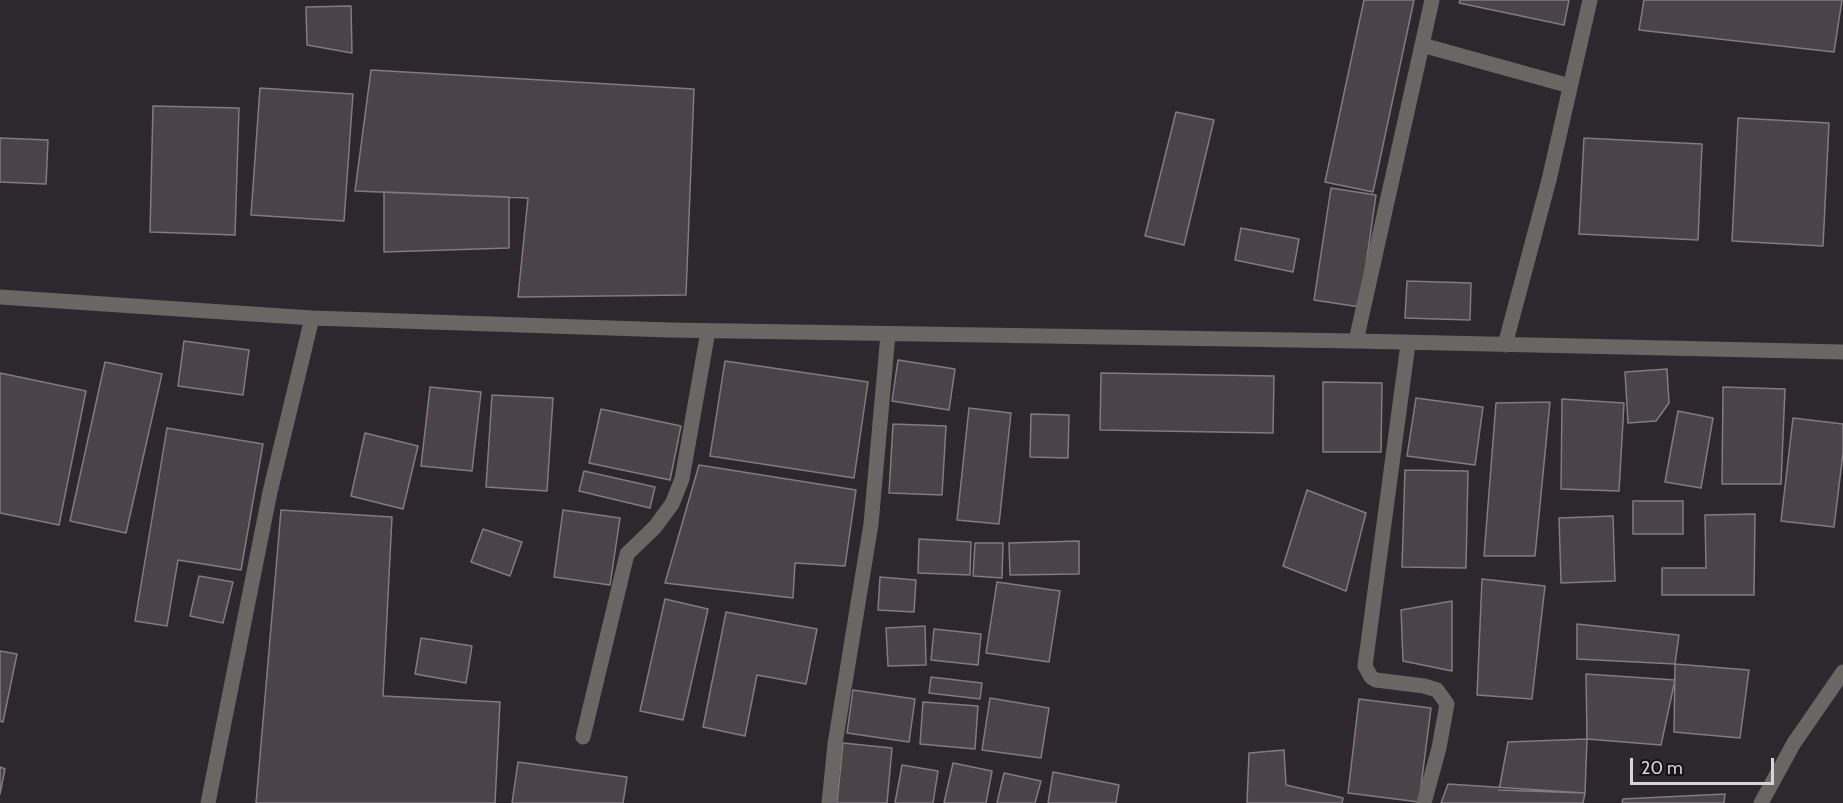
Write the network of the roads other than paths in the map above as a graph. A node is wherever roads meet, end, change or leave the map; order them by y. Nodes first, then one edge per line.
1 (1432, 0) edge
2 (1590, 0) edge
3 (1422, 45) junction
4 (1570, 86) junction
5 (0, 297) edge
6 (312, 318) junction
7 (708, 331) junction
8 (888, 334) junction
9 (1356, 341) junction
10 (1408, 344) junction
11 (1505, 345) junction
12 (1843, 352) edge
13 (1843, 673) edge
14 (583, 737) dead end
15 (208, 803) edge
16 (828, 803) edge
17 (1424, 803) edge
18 (1761, 803) edge

1 - 3 street
2 - 4 street
3 - 4 street
3 - 9 street
4 - 11 street
5 - 6 street
6 - 7 street
6 - 15 street
7 - 8 street
7 - 14 street
8 - 9 street
8 - 16 street
9 - 10 street
10 - 11 street
10 - 17 street
11 - 12 street
13 - 18 street

